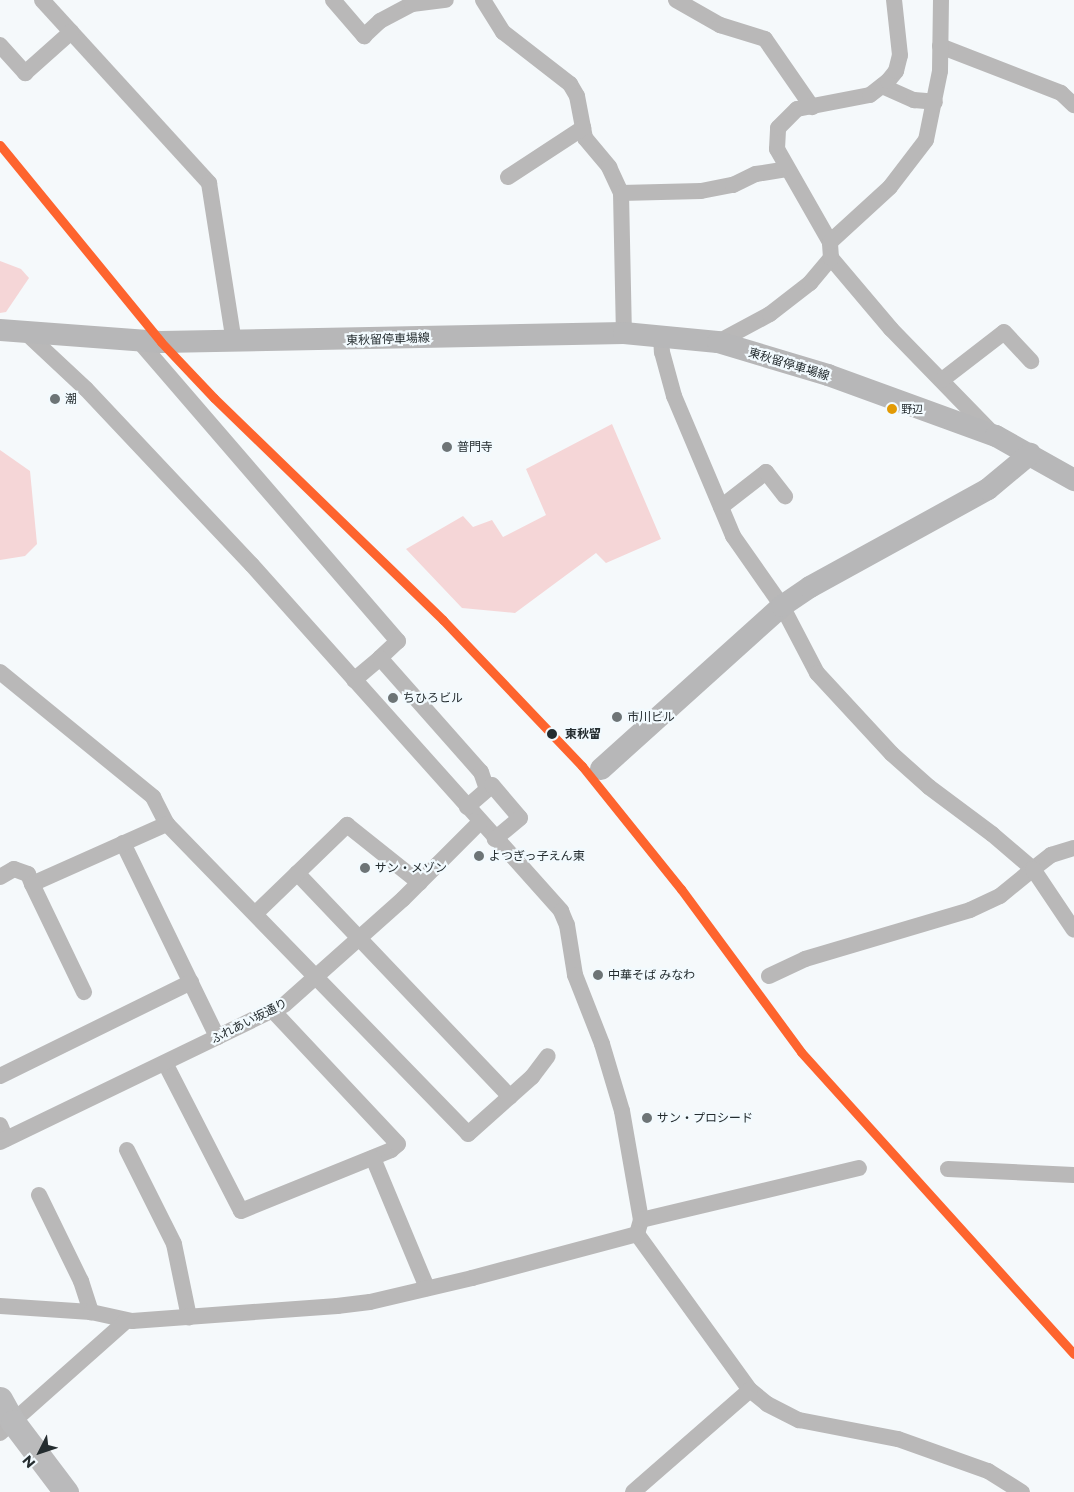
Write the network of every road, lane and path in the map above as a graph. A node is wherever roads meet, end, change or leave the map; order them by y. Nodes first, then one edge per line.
1 (42, 0) edge
2 (332, 0) edge
3 (446, 0) edge
4 (483, 0) edge
5 (676, 0) edge
6 (894, 0) edge
7 (941, 0) edge
8 (71, 32) junction
9 (0, 45) edge
10 (940, 46) junction
11 (882, 86) junction
12 (935, 102) junction
13 (1074, 105) edge
14 (812, 107) junction
15 (583, 128) junction
16 (788, 169) junction
17 (508, 177) dead end
18 (621, 193) junction
19 (831, 250) junction
20 (0, 330) edge
21 (24, 332) junction
22 (624, 332) junction
23 (661, 335) junction
24 (138, 340) junction
25 (234, 342) junction
26 (718, 342) junction
27 (1031, 361) dead end
28 (942, 380) junction
29 (996, 436) junction
30 (1030, 454) junction
31 (1074, 480) edge
32 (785, 496) dead end
33 (720, 508) junction
34 (782, 606) junction
35 (380, 658) junction
36 (0, 672) edge
37 (354, 680) junction
38 (601, 770) dead end
39 (487, 789) junction
40 (467, 807) junction
41 (480, 822) junction
42 (167, 824) junction
43 (495, 839) junction
44 (123, 843) junction
45 (1074, 848) edge
46 (1033, 869) junction
47 (297, 873) junction
48 (0, 877) edge
49 (420, 883) junction
50 (32, 884) junction
51 (256, 914) junction
52 (1074, 930) edge
53 (359, 939) junction
54 (769, 976) dead end
55 (318, 978) junction
56 (191, 982) junction
57 (84, 992) dead end
58 (273, 1011) junction
59 (217, 1037) junction
60 (548, 1056) dead end
61 (165, 1063) junction
62 (0, 1076) edge
63 (510, 1097) junction
64 (2, 1136) edge
65 (127, 1150) dead end
66 (373, 1158) junction
67 (859, 1168) dead end
68 (948, 1170) dead end
69 (1074, 1175) edge
70 (39, 1195) dead end
71 (639, 1227) junction
72 (427, 1288) junction
73 (0, 1306) edge
74 (91, 1312) junction
75 (189, 1317) junction
76 (126, 1321) junction
77 (750, 1390) junction
78 (0, 1399) edge
79 (6, 1428) edge
80 (66, 1492) edge
81 (633, 1492) edge
82 (1022, 1492) edge

1 - 8 street
2 - 3 street
4 - 15 street
5 - 14 street
6 - 11 street
7 - 10 street
8 - 9 street
8 - 25 street
10 - 12 street
10 - 13 street
11 - 12 street
11 - 14 street
12 - 19 street
14 - 16 street
15 - 17 street
15 - 18 street
16 - 18 street
16 - 19 street
18 - 22 street
19 - 26 street
19 - 28 street
20 - 21 main road, 東秋留停車場線
21 - 24 main road, 東秋留停車場線
21 - 37 street
22 - 23 main road, 東秋留停車場線
22 - 25 main road, 東秋留停車場線
23 - 26 main road, 東秋留停車場線
23 - 33 street
24 - 25 main road, 東秋留停車場線
24 - 35 street
26 - 29 main road, 東秋留停車場線
27 - 28 street
28 - 29 street
29 - 30 main road, 東秋留停車場線
30 - 31 main road, 東秋留停車場線
30 - 34 main road
32 - 33 street
33 - 34 street
34 - 38 main road
34 - 46 street
35 - 37 street
35 - 39 street
36 - 42 street
37 - 40 street
39 - 40 street
39 - 43 street
40 - 41 street
41 - 43 street
41 - 49 street, ふれあい坂通り
42 - 44 street
42 - 51 street
43 - 71 street
44 - 50 street
44 - 56 street
45 - 46 street
46 - 52 street
46 - 54 street
47 - 49 street
47 - 51 street
47 - 53 street
48 - 50 street
49 - 53 street, ふれあい坂通り
50 - 57 street
51 - 55 street
53 - 55 street, ふれあい坂通り
53 - 63 street
55 - 58 street, ふれあい坂通り
55 - 63 street
56 - 59 street
56 - 62 street
58 - 59 street, ふれあい坂通り
58 - 66 street
59 - 61 street, ふれあい坂通り
60 - 63 street
61 - 64 street, ふれあい坂通り
61 - 66 street
65 - 75 street
66 - 72 street
67 - 71 street
68 - 69 street
70 - 74 street
71 - 72 street
71 - 77 street
72 - 75 street
73 - 74 street
74 - 76 street
75 - 76 street
76 - 79 street
77 - 81 street
77 - 82 street
78 - 79 main road
79 - 80 main road

